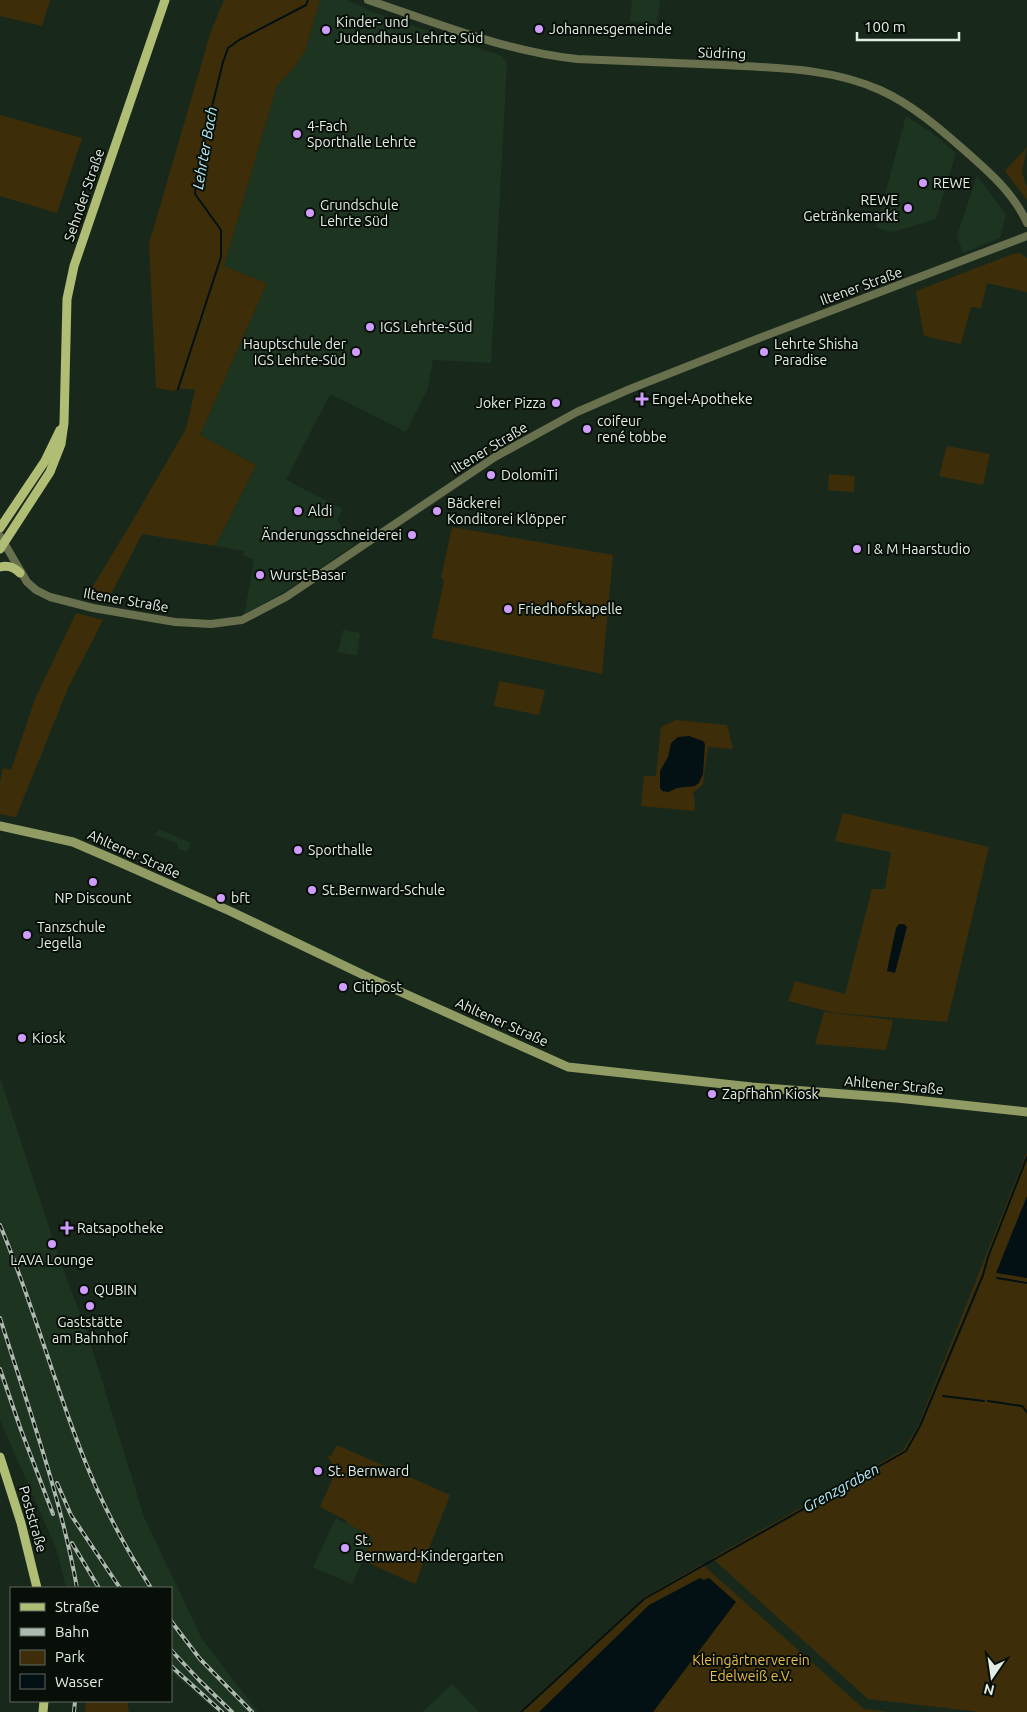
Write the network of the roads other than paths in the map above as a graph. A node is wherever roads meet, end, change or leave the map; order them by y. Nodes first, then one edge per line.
1 (165, 0) edge
2 (368, 0) edge
3 (1027, 223) edge
4 (1027, 236) edge
5 (65, 405) junction
6 (0, 528) edge
7 (1, 542) edge
8 (0, 567) edge
9 (20, 573) junction
10 (0, 826) edge
11 (1027, 1112) edge
12 (0, 1457) edge
13 (37, 1587) edge

1 - 5 main road, Sehnder Straße
2 - 3 street, Südring
4 - 9 street, Iltener Straße
5 - 6 main road, Sehnder Straße
5 - 7 main road, Sehnder Straße
7 - 9 street, Iltener Straße
8 - 9 main road
10 - 11 main road, Ahltener Straße
12 - 13 main road, Poststraße

